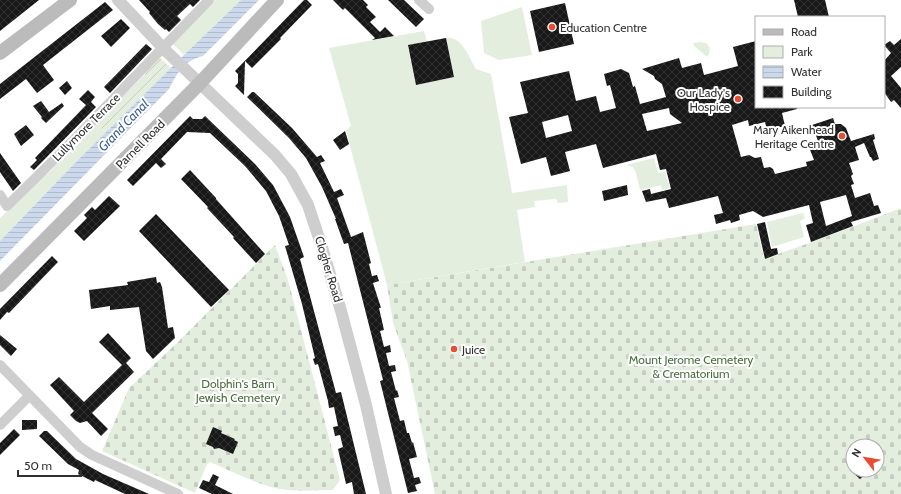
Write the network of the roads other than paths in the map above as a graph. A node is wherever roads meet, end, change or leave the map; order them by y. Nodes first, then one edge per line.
1 (70, 0) edge
2 (118, 0) edge
3 (209, 0) edge
4 (277, 0) edge
5 (419, 0) edge
6 (429, 9) dead end
7 (165, 49) junction
8 (0, 53) edge
9 (197, 81) junction
10 (0, 195) edge
11 (0, 285) edge
12 (0, 365) edge
13 (29, 396) junction
14 (0, 425) edge
15 (178, 494) edge
16 (386, 494) edge

1 - 8 main road
2 - 7 street, Clogher Road
3 - 7 street, Lullymore Terrace
4 - 9 main road, Parnell Road
5 - 6 street
7 - 9 street, Clogher Road
7 - 10 street, Lullymore Terrace
9 - 11 main road, Parnell Road
9 - 16 street, Clogher Road
12 - 13 street
13 - 14 street
13 - 15 street

